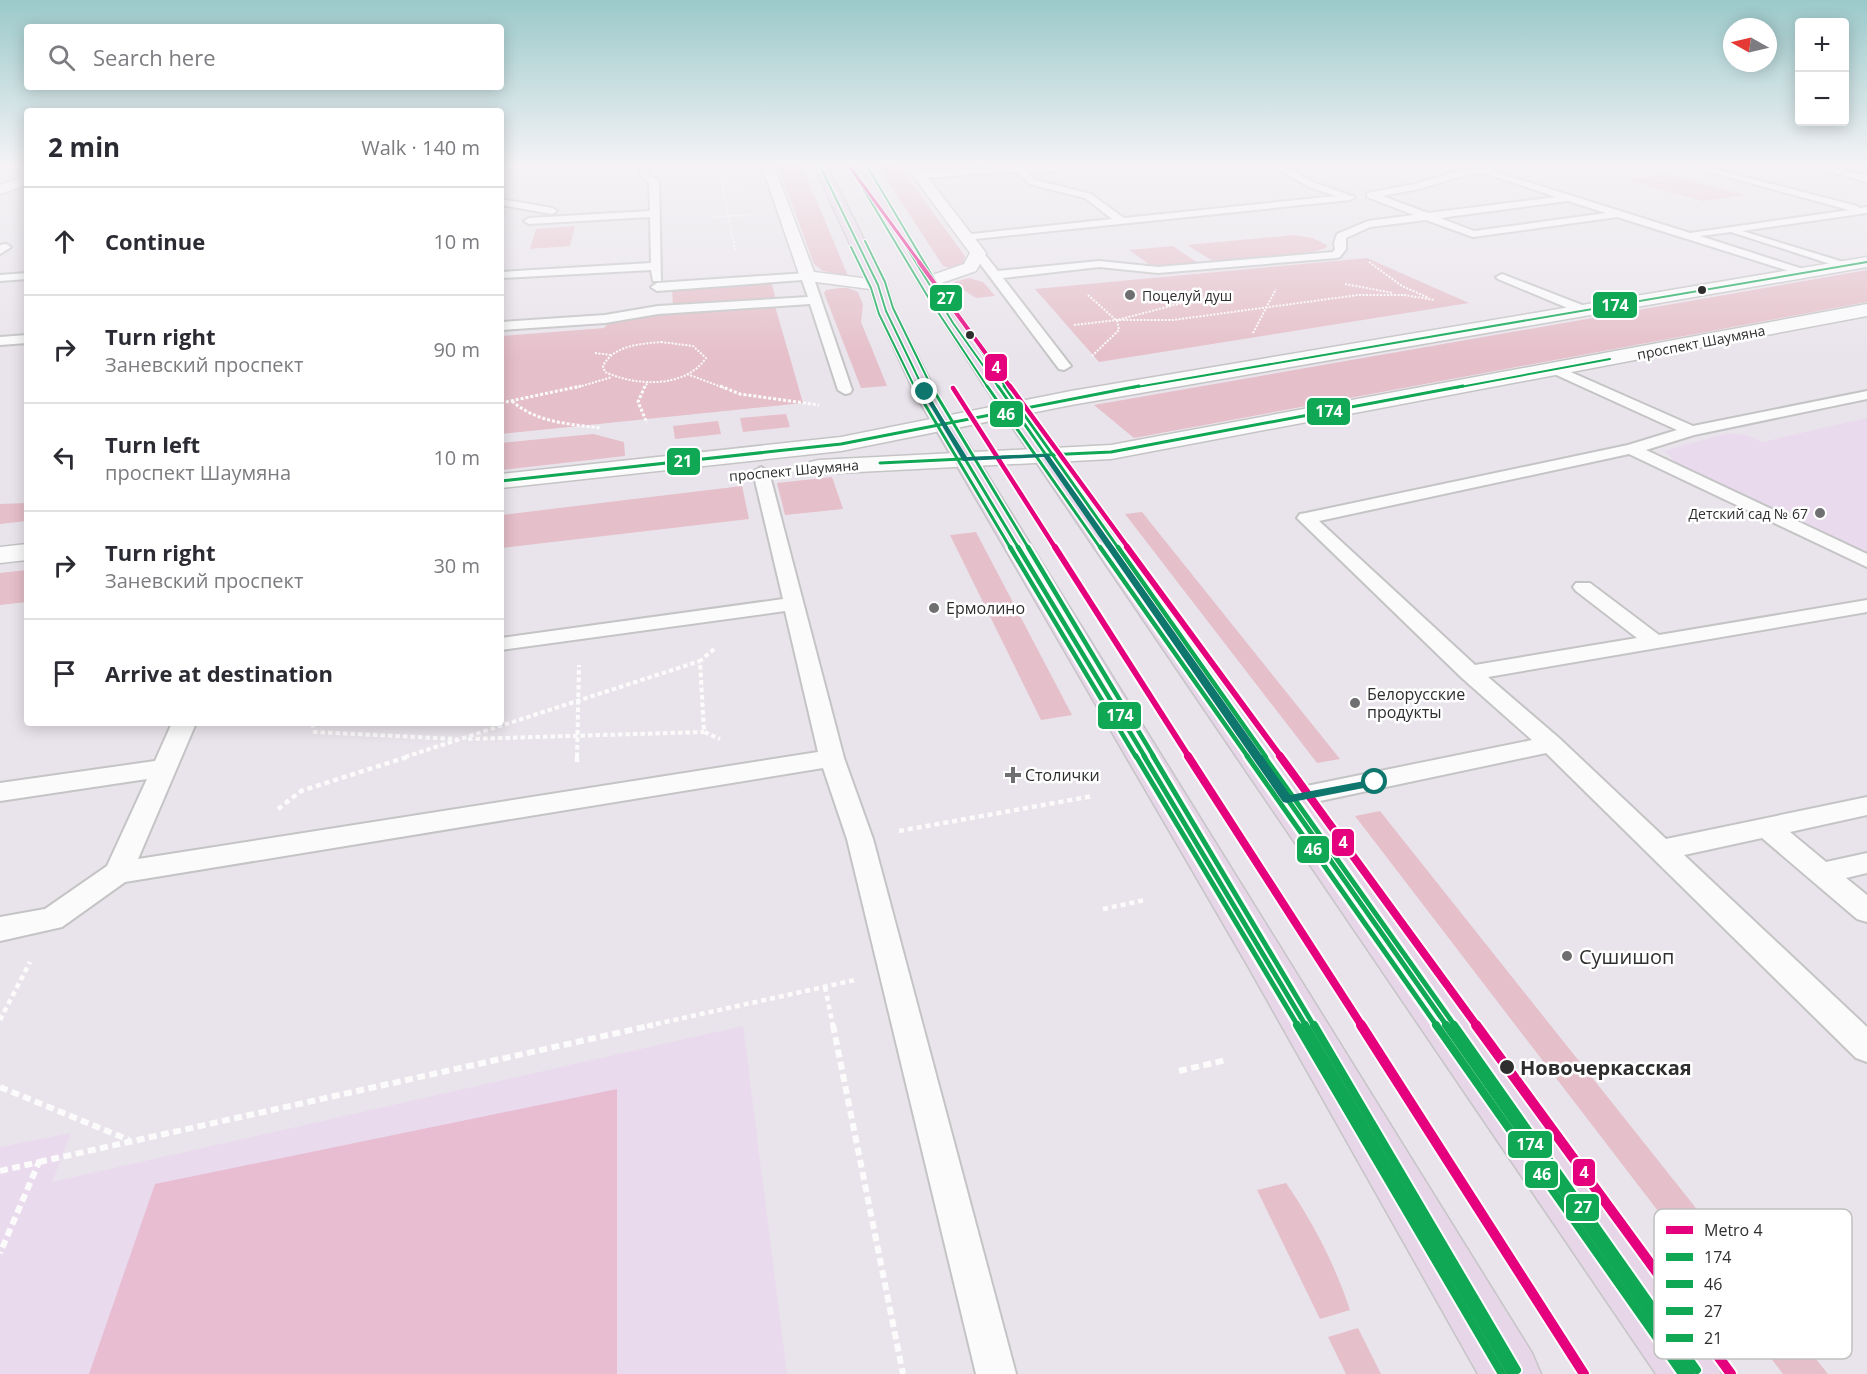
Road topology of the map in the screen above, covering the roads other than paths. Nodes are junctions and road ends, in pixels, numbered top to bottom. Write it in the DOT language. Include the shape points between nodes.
graph roads {
  1 [pos="655,230"];
  2 [pos="791,230"];
  3 [pos="851,230"];
  4 [pos="896,230"];
  5 [pos="961,230"];
  6 [pos="1033,230"];
  7 [pos="1352,230"];
  8 [pos="1463,230"];
  9 [pos="1502,230"];
  10 [pos="1672,230"];
  11 [pos="1729,230"];
  12 [pos="1688,235"];
  13 [pos="966,237"];
  14 [pos="978,253"];
  15 [pos="1867,262"];
  16 [pos="656,266"];
  17 [pos="1846,266"];
  18 [pos="1805,273"];
  19 [pos="504,275"];
  20 [pos="995,275"];
  21 [pos="24,276"];
  22 [pos="807,276"];
  23 [pos="1502,277"];
  24 [pos="0,278"];
  25 [pos="927,283"];
  26 [pos="878,285"];
  27 [pos="657,287"];
  28 [pos="814,300"];
  29 [pos="658,310"];
  30 [pos="1867,310"];
  31 [pos="1586,311"];
  32 [pos="504,326"];
  33 [pos="24,327"];
  34 [pos="24,339"];
  35 [pos="4,341"];
  36 [pos="1064,366"];
  37 [pos="1557,370"];
  38 [pos="845,390"];
  39 [pos="1867,395"];
  40 [pos="1013,410"];
  41 [pos="944,424"];
  42 [pos="1691,431"];
  43 [pos="1631,449"];
  44 [pos="1046,455"];
  45 [pos="965,459"];
  46 [pos="761,472"];
  47 [pos="504,482"];
  48 [pos="504,500"];
  49 [pos="24,532"];
  50 [pos="0,535"];
  51 [pos="24,552"];
  52 [pos="0,555"];
  53 [pos="1867,561"];
  54 [pos="1583,587"];
  55 [pos="793,604"];
  56 [pos="1867,606"];
  57 [pos="1655,642"];
  58 [pos="504,644"];
  59 [pos="1470,673"];
  60 [pos="183,726"];
  61 [pos="1551,744"];
  62 [pos="832,758"];
  63 [pos="164,768"];
  64 [pos="0,792"];
  65 [pos="1287,799"];
  66 [pos="1867,806"];
  67 [pos="1767,828"];
  68 [pos="1661,850"];
  69 [pos="1867,863"];
  70 [pos="118,873"];
  71 [pos="1822,873"];
  72 [pos="1867,911"];
  73 [pos="0,928"];
  74 [pos="1867,1048"];
  75 [pos="1654,1321"];
  76 [pos="1680,1359"];
  77 [pos="996,1374"];
  78 [pos="1511,1374"];
  79 [pos="1691,1374"];
  1 -- 16 [label="lane"];
  2 -- 22 [label="street"];
  3 -- 26 [label="main road"];
  4 -- 25 [label="main road"];
  5 -- 13 [label="street"];
  6 -- 13 [label="lane"];
  7 -- 20 [label="lane" via="1341,236 1341,249 1336,255 1158,270 1099,264"];
  8 -- 9 [label="lane" via="1473,234"];
  10 -- 12 [label="lane"];
  11 -- 12 [label="lane"];
  11 -- 17 [label="lane"];
  12 -- 18 [label="lane"];
  13 -- 14 [label="street"];
  14 -- 20 [label="lane"];
  14 -- 25 [label="street" via="970,267"];
  15 -- 17 [label="street, проспект Шаумяна"];
  16 -- 19 [label="lane"];
  16 -- 27 [label="lane"];
  17 -- 18 [label="street, проспект Шаумяна"];
  18 -- 31 [label="street, проспект Шаумяна"];
  20 -- 36 [label="lane"];
  21 -- 24 [label="lane"];
  22 -- 26 [label="street"];
  22 -- 27 [label="lane"];
  22 -- 28 [label="lane"];
  23 -- 31 [label="lane"];
  25 -- 40 [label="main road"];
  26 -- 41 [label="main road" via="886,311"];
  27 -- 29 [label="lane"];
  28 -- 29 [label="lane"];
  28 -- 38 [label="lane"];
  29 -- 32 [label="lane" via="605,319"];
  30 -- 37 [label="street, проспект Шаумяна"];
  31 -- 40 [label="street, проспект Шаумяна"];
  33 -- 35 [label="lane"];
  34 -- 35 [label="lane"];
  37 -- 42 [label="lane"];
  37 -- 44 [label="street, проспект Шаумяна" via="1112,453"];
  39 -- 42 [label="lane"];
  40 -- 41 [label="street, проспект Шаумяна"];
  40 -- 44 [label="main road"];
  41 -- 45 [label="main road"];
  41 -- 47 [label="street, проспект Шаумяна" via="841,444"];
  42 -- 43 [label="lane"];
  43 -- 53 [label="lane"];
  43 -- 59 [label="lane" via="1306,518"];
  44 -- 45 [label="street, проспект Шаумяна"];
  44 -- 65 [label="main road"];
  45 -- 46 [label="street, проспект Шаумяна"];
  45 -- 78 [label="main road"];
  46 -- 48 [label="street, проспект Шаумяна"];
  46 -- 55 [label="lane"];
  49 -- 50 [label="street"];
  51 -- 52 [label="street"];
  54 -- 57 [label="lane"];
  55 -- 58 [label="lane"];
  55 -- 62 [label="lane"];
  56 -- 57 [label="lane"];
  57 -- 59 [label="lane"];
  59 -- 61 [label="lane"];
  60 -- 63 [label="lane"];
  61 -- 65 [label="lane"];
  61 -- 68 [label="lane"];
  62 -- 70 [label="lane"];
  62 -- 77 [label="lane" via="860,839"];
  63 -- 64 [label="lane"];
  63 -- 70 [label="lane"];
  65 -- 75 [label="main road"];
  66 -- 67 [label="lane"];
  67 -- 68 [label="lane"];
  67 -- 71 [label="lane"];
  68 -- 74 [label="lane"];
  69 -- 71 [label="lane"];
  70 -- 73 [label="lane" via="52,919"];
  71 -- 72 [label="lane"];
  76 -- 79 [label="main road"];
}
